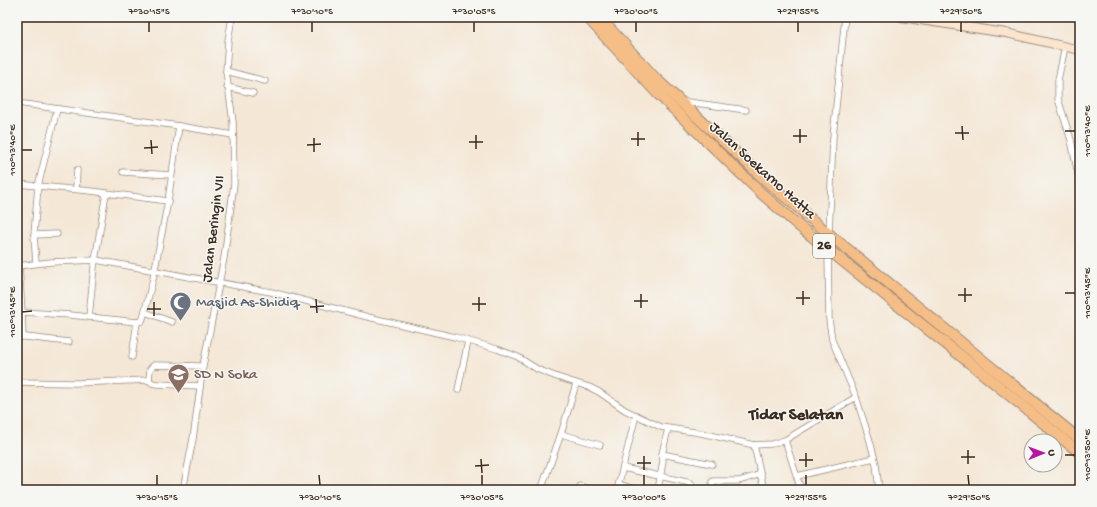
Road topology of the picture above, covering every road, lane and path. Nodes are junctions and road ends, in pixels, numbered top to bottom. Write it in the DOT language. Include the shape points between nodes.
graph roads {
  1 [pos="232,17"];
  2 [pos="587,17"];
  3 [pos="599,17"];
  4 [pos="845,17"];
  5 [pos="901,17"];
  6 [pos="963,17"];
  7 [pos="961,26"];
  8 [pos="1065,47"];
  9 [pos="1080,50"];
  10 [pos="226,71"];
  11 [pos="266,81"];
  12 [pos="227,87"];
  13 [pos="253,93"];
  14 [pos="680,101"];
  15 [pos="24,104"];
  16 [pos="56,109"];
  17 [pos="746,110"];
  18 [pos="180,126"];
  19 [pos="234,135"];
  20 [pos="77,170"];
  21 [pos="123,172"];
  22 [pos="171,175"];
  23 [pos="17,184"];
  24 [pos="1080,184"];
  25 [pos="38,186"];
  26 [pos="76,189"];
  27 [pos="106,194"];
  28 [pos="168,201"];
  29 [pos="57,234"];
  30 [pos="829,234"];
  31 [pos="34,235"];
  32 [pos="828,249"];
  33 [pos="36,263"];
  34 [pos="95,263"];
  35 [pos="19,268"];
  36 [pos="154,274"];
  37 [pos="220,282"];
  38 [pos="22,312"];
  39 [pos="145,312"];
  40 [pos="88,317"];
  41 [pos="137,322"];
  42 [pos="172,322"];
  43 [pos="20,336"];
  44 [pos="468,341"];
  45 [pos="69,342"];
  46 [pos="132,357"];
  47 [pos="203,366"];
  48 [pos="149,380"];
  49 [pos="17,382"];
  50 [pos="576,384"];
  51 [pos="200,386"];
  52 [pos="458,390"];
  53 [pos="856,396"];
  54 [pos="636,415"];
  55 [pos="668,429"];
  56 [pos="561,434"];
  57 [pos="785,440"];
  58 [pos="1080,440"];
  59 [pos="600,445"];
  60 [pos="754,445"];
  61 [pos="1080,453"];
  62 [pos="662,454"];
  63 [pos="874,458"];
  64 [pos="712,464"];
  65 [pos="623,468"];
  66 [pos="760,474"];
  67 [pos="797,476"];
  68 [pos="661,477"];
  69 [pos="580,486"];
  70 [pos="618,487"];
  71 [pos="183,490"];
  72 [pos="540,490"];
  73 [pos="592,490"];
  74 [pos="638,490"];
  75 [pos="658,490"];
  76 [pos="691,490"];
  77 [pos="713,490"];
  78 [pos="764,490"];
  79 [pos="801,490"];
  80 [pos="879,490"];
  1 -- 10 [label="street, Jalan Beringin VII"];
  2 -- 32 [label="highway, Jalan Soekarno Hatta / 26" via="694,129 761,193"];
  3 -- 14 [label="highway, Jalan Soekarno Hatta / 26"];
  4 -- 30 [label="street" via="833,137"];
  5 -- 7 [label="street"];
  6 -- 7 [label="street"];
  7 -- 8 [label="street" via="1006,33"];
  8 -- 9 [label="street"];
  8 -- 24 [label="street" via="1058,80 1058,99 1071,140"];
  10 -- 11 [label="street"];
  10 -- 12 [label="street, Jalan Beringin VII"];
  12 -- 13 [label="street"];
  12 -- 19 [label="street, Jalan Beringin VII"];
  14 -- 17 [label="street"];
  14 -- 30 [label="highway, Jalan Soekarno Hatta / 26" via="772,186"];
  15 -- 16 [label="street"];
  16 -- 18 [label="street"];
  16 -- 25 [label="street"];
  18 -- 19 [label="street"];
  18 -- 22 [label="street"];
  19 -- 37 [label="street, Jalan Beringin VII" via="234,184"];
  20 -- 26 [label="street"];
  21 -- 22 [label="street"];
  22 -- 28 [label="street"];
  23 -- 25 [label="street"];
  25 -- 26 [label="street"];
  25 -- 31 [label="street"];
  26 -- 27 [label="street"];
  27 -- 28 [label="street"];
  27 -- 34 [label="street"];
  28 -- 36 [label="street"];
  29 -- 31 [label="street"];
  30 -- 58 [label="highway, Jalan Soekarno Hatta / 26"];
  31 -- 33 [label="street"];
  32 -- 53 [label="street" via="831,335"];
  32 -- 61 [label="highway, Jalan Soekarno Hatta / 26"];
  33 -- 34 [label="street"];
  33 -- 35 [label="street"];
  34 -- 36 [label="street"];
  34 -- 40 [label="street"];
  35 -- 38 [label="street"];
  36 -- 37 [label="street"];
  36 -- 39 [label="street"];
  37 -- 44 [label="street" via="272,292"];
  37 -- 47 [label="street, Jalan Beringin VII"];
  38 -- 40 [label="street"];
  38 -- 43 [label="street"];
  39 -- 41 [label="street" via="142,321"];
  39 -- 42 [label="street"];
  40 -- 41 [label="street"];
  41 -- 46 [label="street"];
  43 -- 45 [label="street"];
  44 -- 50 [label="street" via="518,357"];
  44 -- 52 [label="street"];
  47 -- 48 [label="street" via="154,365 150,368"];
  47 -- 51 [label="street, Jalan Beringin VII"];
  48 -- 49 [label="street"];
  48 -- 51 [label="street" via="158,384"];
  50 -- 54 [label="street" via="599,392"];
  50 -- 56 [label="street"];
  51 -- 71 [label="street, Jalan Beringin VII"];
  53 -- 57 [label="street"];
  53 -- 63 [label="street"];
  54 -- 55 [label="street"];
  54 -- 65 [label="street"];
  55 -- 60 [label="street" via="701,433"];
  55 -- 62 [label="street"];
  56 -- 59 [label="street"];
  56 -- 72 [label="street"];
  57 -- 60 [label="street"];
  57 -- 67 [label="street"];
  60 -- 66 [label="street"];
  62 -- 64 [label="street"];
  62 -- 68 [label="street"];
  63 -- 67 [label="street"];
  63 -- 80 [label="street"];
  65 -- 68 [label="street"];
  65 -- 70 [label="street"];
  66 -- 77 [label="street" via="739,480 713,481"];
  66 -- 78 [label="street"];
  67 -- 79 [label="street"];
  68 -- 75 [label="street"];
  68 -- 76 [label="street" via="691,483"];
  69 -- 73 [label="street"];
  70 -- 74 [label="street"];
}
